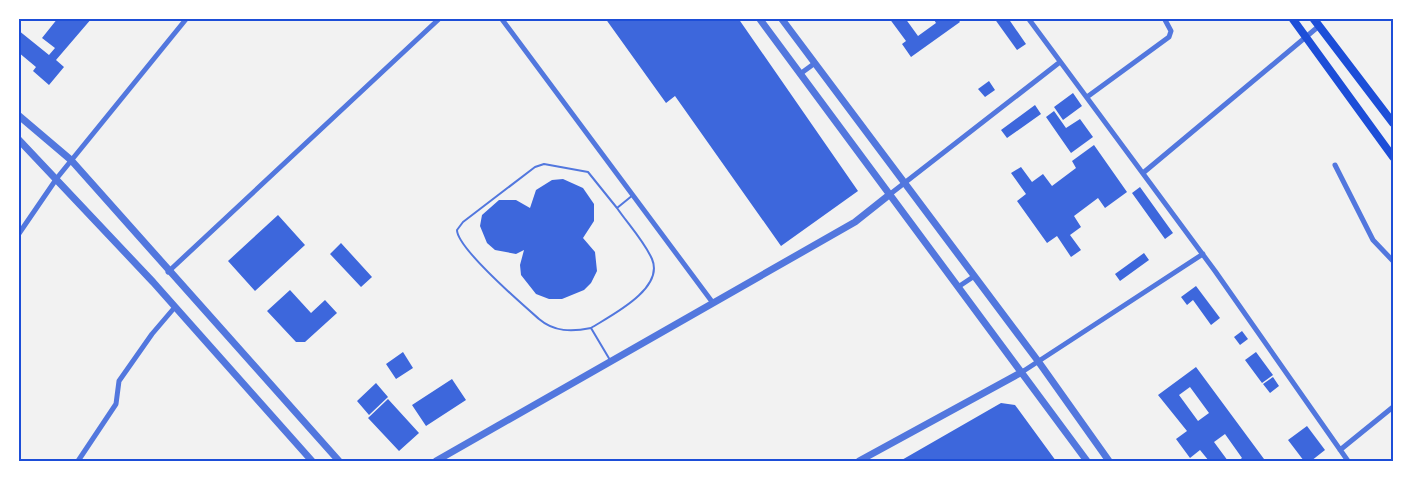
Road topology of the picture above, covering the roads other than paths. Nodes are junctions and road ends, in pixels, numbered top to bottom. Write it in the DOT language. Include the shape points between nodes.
graph roads {
  1 [pos="188,18"];
  2 [pos="440,18"];
  3 [pos="501,18"];
  4 [pos="759,18"];
  5 [pos="781,18"];
  6 [pos="1028,18"];
  7 [pos="1164,18"];
  8 [pos="1292,18"];
  9 [pos="1313,18"];
  10 [pos="1319,26"];
  11 [pos="1306,36"];
  12 [pos="1060,62"];
  13 [pos="815,63"];
  14 [pos="800,74"];
  15 [pos="1087,97"];
  16 [pos="18,115"];
  17 [pos="1393,123"];
  18 [pos="18,139"];
  19 [pos="1393,157"];
  20 [pos="71,160"];
  21 [pos="1335,165"];
  22 [pos="1143,173"];
  23 [pos="57,178"];
  24 [pos="905,183"];
  25 [pos="633,195"];
  26 [pos="890,195"];
  27 [pos="617,208"];
  28 [pos="18,235"];
  29 [pos="1203,254"];
  30 [pos="1393,261"];
  31 [pos="168,272"];
  32 [pos="973,276"];
  33 [pos="958,287"];
  34 [pos="713,303"];
  35 [pos="175,307"];
  36 [pos="591,328"];
  37 [pos="610,360"];
  38 [pos="1038,361"];
  39 [pos="1022,372"];
  40 [pos="1393,407"];
  41 [pos="1340,450"];
  42 [pos="78,461"];
  43 [pos="312,461"];
  44 [pos="339,461"];
  45 [pos="436,461"];
  46 [pos="859,461"];
  47 [pos="1086,461"];
  48 [pos="1109,461"];
  49 [pos="1348,461"];
  1 -- 20 [label="street"];
  2 -- 31 [label="street"];
  3 -- 25 [label="street"];
  4 -- 14 [label="street"];
  5 -- 13 [label="street"];
  6 -- 12 [label="street"];
  7 -- 15 [label="street" via="1172,31 1163,42"];
  8 -- 11 [label="main road"];
  9 -- 10 [label="main road"];
  10 -- 11 [label="street"];
  10 -- 17 [label="main road"];
  11 -- 19 [label="main road"];
  11 -- 22 [label="street"];
  12 -- 15 [label="street"];
  12 -- 24 [label="street"];
  13 -- 14 [label="street"];
  13 -- 24 [label="street"];
  14 -- 26 [label="street"];
  15 -- 22 [label="street"];
  16 -- 20 [label="street"];
  18 -- 23 [label="street"];
  20 -- 23 [label="street"];
  20 -- 31 [label="street"];
  21 -- 30 [label="street" via="1373,240"];
  22 -- 29 [label="street"];
  23 -- 28 [label="street"];
  23 -- 35 [label="street"];
  24 -- 26 [label="street"];
  24 -- 32 [label="street"];
  25 -- 27 [label="lane"];
  25 -- 34 [label="street"];
  26 -- 33 [label="street"];
  26 -- 34 [label="street" via="855,222"];
  27 -- 36 [label="lane" via="652,259 653,274 642,293"];
  27 -- 36 [label="lane" via="588,172 544,164 527,172 457,230 471,254 548,327 569,331"];
  29 -- 38 [label="street"];
  29 -- 41 [label="street"];
  31 -- 44 [label="street"];
  32 -- 33 [label="street"];
  32 -- 38 [label="street"];
  33 -- 39 [label="street"];
  34 -- 37 [label="street"];
  35 -- 42 [label="street" via="119,381 116,404"];
  35 -- 43 [label="street"];
  36 -- 37 [label="lane"];
  37 -- 45 [label="street"];
  38 -- 39 [label="street"];
  38 -- 48 [label="street"];
  39 -- 46 [label="street"];
  39 -- 47 [label="street"];
  40 -- 41 [label="street"];
  41 -- 49 [label="street"];
}
